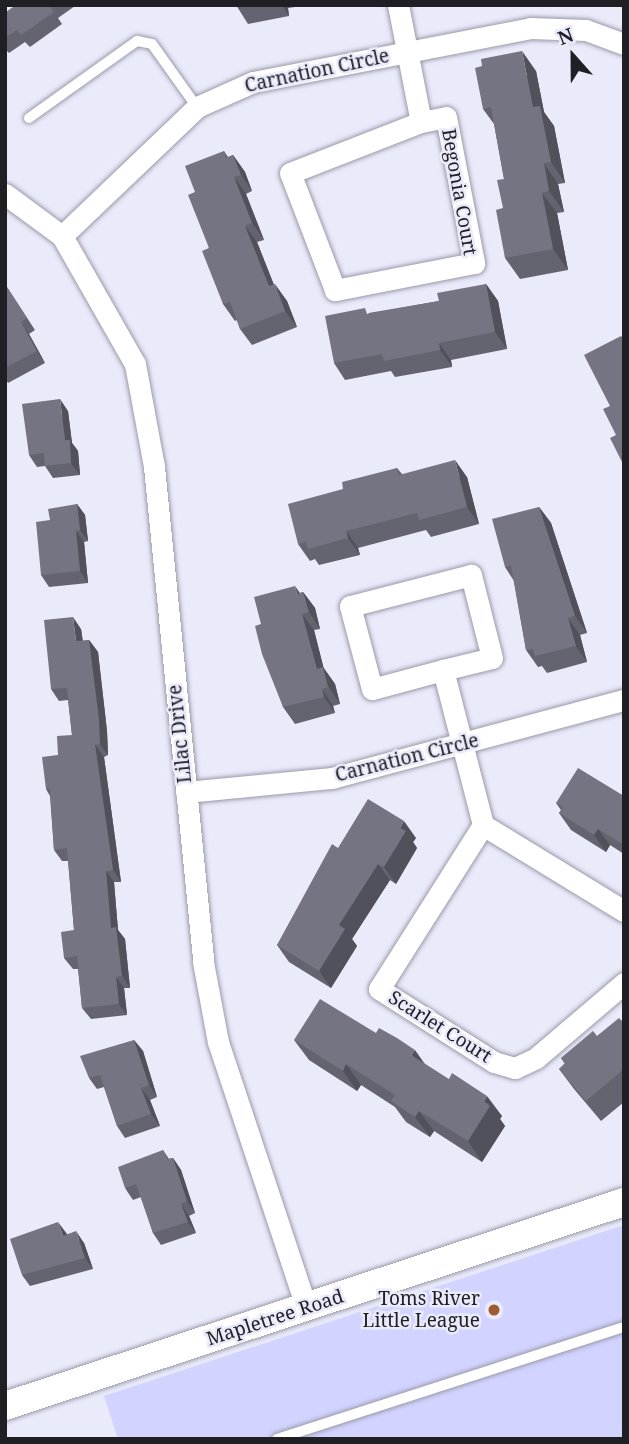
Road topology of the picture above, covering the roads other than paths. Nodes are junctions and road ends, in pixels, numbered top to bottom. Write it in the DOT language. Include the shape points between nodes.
graph roads {
  1 [pos="398,5"];
  2 [pos="624,44"];
  3 [pos="407,52"];
  4 [pos="197,107"];
  5 [pos="29,118"];
  6 [pos="421,122"];
  7 [pos="5,194"];
  8 [pos="62,236"];
  9 [pos="443,670"];
  10 [pos="624,700"];
  11 [pos="462,745"];
  12 [pos="186,792"];
  13 [pos="483,825"];
  14 [pos="624,912"];
  15 [pos="624,984"];
  16 [pos="624,1202"];
  17 [pos="306,1307"];
  18 [pos="624,1327"];
  19 [pos="5,1406"];
  20 [pos="276,1439"];
  1 -- 3 [label="street, Begonia Court"];
  2 -- 3 [label="street, Carnation Circle" via="586,30 530,28"];
  3 -- 4 [label="street, Carnation Circle" via="253,82"];
  3 -- 6 [label="street, Begonia Court"];
  4 -- 5 [label="lane" via="152,44 136,41"];
  4 -- 8 [label="street, Carnation Circle"];
  6 -- 6 [label="street, Begonia Court" via="446,117 474,263 335,290 290,173"];
  7 -- 8 [label="street, Lilac Drive"];
  8 -- 12 [label="street, Lilac Drive" via="135,365 154,467"];
  9 -- 9 [label="street" via="492,658 471,575 350,606 372,689"];
  9 -- 11 [label="street"];
  10 -- 11 [label="street, Carnation Circle"];
  11 -- 12 [label="street, Carnation Circle" via="332,778"];
  11 -- 13 [label="street"];
  12 -- 17 [label="street, Lilac Drive" via="202,962 218,1042"];
  13 -- 14 [label="street"];
  13 -- 15 [label="street, Scarlet Court" via="379,989 494,1062 514,1068 536,1058"];
  16 -- 17 [label="street, Mapletree Road"];
  17 -- 19 [label="street, Mapletree Road"];
  18 -- 20 [label="lane"];
}
